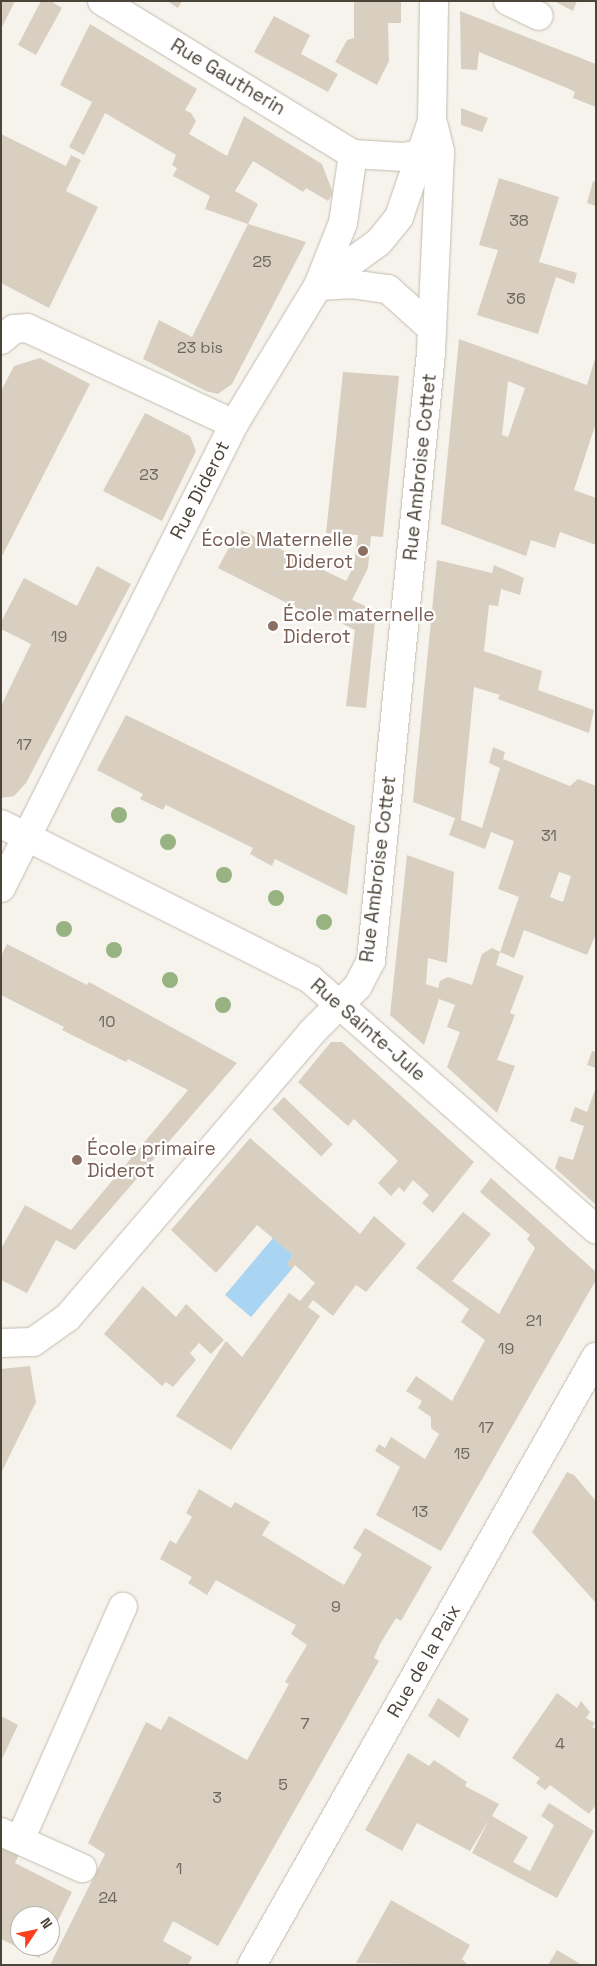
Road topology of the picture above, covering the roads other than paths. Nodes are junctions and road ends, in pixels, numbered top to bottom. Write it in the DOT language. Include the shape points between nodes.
graph roads {
  1 [pos="102,1"];
  2 [pos="434,1"];
  3 [pos="508,1"];
  4 [pos="540,16"];
  5 [pos="431,153"];
  6 [pos="353,154"];
  7 [pos="318,286"];
  8 [pos="430,327"];
  9 [pos="1,340"];
  10 [pos="234,424"];
  11 [pos="1,824"];
  12 [pos="28,838"];
  13 [pos="1,888"];
  14 [pos="342,1004"];
  15 [pos="596,1229"];
  16 [pos="1,1342"];
  17 [pos="596,1358"];
  18 [pos="123,1607"];
  19 [pos="10,1836"];
  20 [pos="82,1868"];
  21 [pos="252,1965"];
  1 -- 6 [label="street, Rue Gautherin"];
  2 -- 5 [label="street, Rue Diderot"];
  3 -- 4 [label="street"];
  5 -- 6 [label="street, Rue Gautherin"];
  5 -- 7 [label="street, Rue Diderot" via="400,217 379,242"];
  5 -- 8 [label="street, Rue Ambroise Cottet"];
  6 -- 7 [label="street" via="344,223"];
  7 -- 8 [label="street" via="351,284 388,289"];
  7 -- 10 [label="street, Rue Diderot"];
  8 -- 14 [label="street, Rue Ambroise Cottet" via="431,352 371,961 358,986"];
  9 -- 10 [label="street" via="14,330 27,328"];
  10 -- 12 [label="street, Rue Diderot" via="121,645"];
  11 -- 12 [label="street, Rue Sainte-Jule"];
  12 -- 13 [label="street, Rue Diderot"];
  12 -- 14 [label="street, Rue Sainte-Jule" via="302,974"];
  14 -- 15 [label="street, Rue Sainte-Jule"];
  14 -- 16 [label="street, Rue Ambroise Cottet" via="311,1033 68,1317 34,1342"];
  17 -- 21 [label="street, Rue de la Paix"];
  18 -- 19 [label="street"];
  19 -- 20 [label="street"];
}
